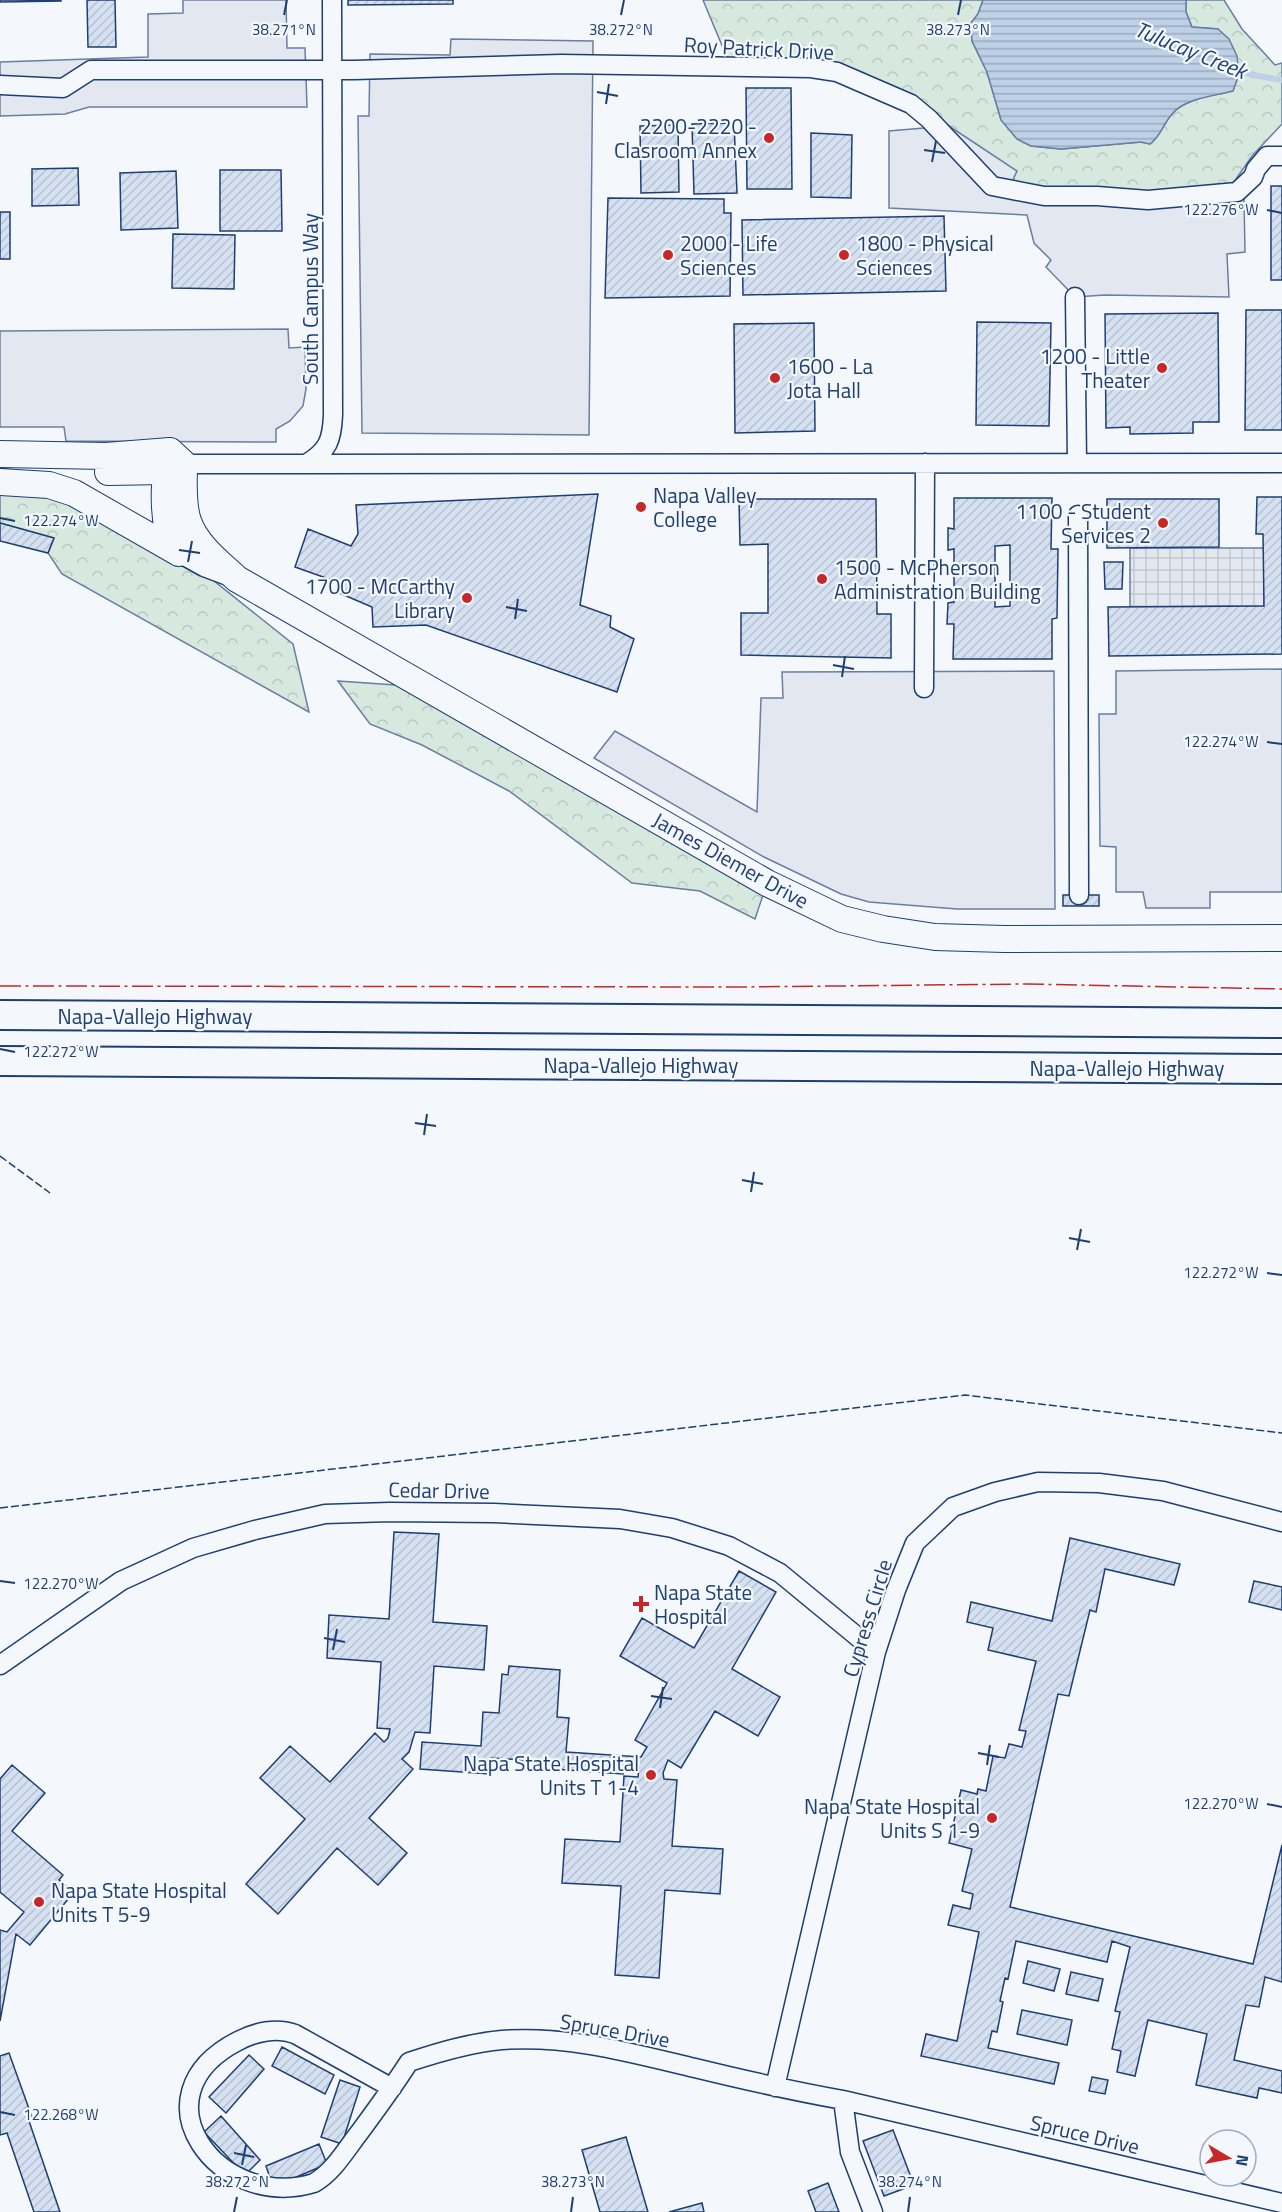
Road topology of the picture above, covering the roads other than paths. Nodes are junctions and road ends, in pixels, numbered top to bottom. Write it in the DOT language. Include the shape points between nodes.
graph roads {
  1 [pos="332,0"];
  2 [pos="332,69"];
  3 [pos="0,85"];
  4 [pos="1282,156"];
  5 [pos="1075,297"];
  6 [pos="0,454"];
  7 [pos="173,462"];
  8 [pos="1077,462"];
  9 [pos="925,463"];
  10 [pos="1282,463"];
  11 [pos="306,464"];
  12 [pos="0,476"];
  13 [pos="0,482"];
  14 [pos="1078,516"];
  15 [pos="179,553"];
  16 [pos="237,579"];
  17 [pos="924,688"];
  18 [pos="1079,895"];
  19 [pos="1282,938"];
  20 [pos="0,1015"];
  21 [pos="1282,1023"];
  22 [pos="0,1060"];
  23 [pos="1282,1069"];
  24 [pos="1282,1522"];
  25 [pos="876,1652"];
  26 [pos="0,1665"];
  27 [pos="775,2087"];
  28 [pos="393,2088"];
  29 [pos="843,2100"];
  30 [pos="1282,2204"];
  31 [pos="873,2212"];
  1 -- 2 [label="street, South Campus Way"];
  2 -- 3 [label="street, Roy Patrick Drive" via="91,70 63,88"];
  2 -- 4 [label="street, Roy Patrick Drive" via="561,64 811,68 837,72 911,104 992,186 1044,195 1148,200 1237,192 1267,156"];
  2 -- 11 [label="street, South Campus Way" via="332,430 321,455"];
  5 -- 8 [label="street"];
  6 -- 7 [label="street"];
  7 -- 11 [label="street"];
  7 -- 12 [label="street"];
  7 -- 15 [label="street" via="168,534"];
  7 -- 16 [label="street, James Diemer Drive" via="188,523 204,547"];
  8 -- 9 [label="street"];
  8 -- 10 [label="street"];
  9 -- 11 [label="street"];
  9 -- 17 [label="street"];
  13 -- 15 [label="street" via="50,485 74,493"];
  14 -- 18 [label="street"];
  15 -- 16 [label="street, James Diemer Drive"];
  16 -- 19 [label="street, James Diemer Drive" via="767,883 842,919 910,934 965,939"];
  20 -- 21 [label="main road, Napa-Vallejo Highway"];
  22 -- 23 [label="main road, Napa-Vallejo Highway"];
  24 -- 25 [label="street, Cypress Circle" via="1163,1491 1099,1483 1038,1482 995,1492 953,1507 915,1543"];
  25 -- 26 [label="street, Cedar Drive" via="780,1573 729,1546 672,1528 620,1519 390,1512 325,1514 193,1548 121,1581"];
  25 -- 27 [label="street, Cypress Circle"];
  27 -- 28 [label="street, Spruce Drive" via="573,2041 502,2040 454,2048 409,2062"];
  27 -- 29 [label="street, Spruce Drive"];
  28 -- 28 [label="street, Spruce Drive" via="295,2034 270,2031 234,2043 205,2069 191,2096 190,2132 201,2158 226,2184 247,2194 284,2195 306,2187 332,2170"];
  29 -- 30 [label="street, Spruce Drive"];
  29 -- 31 [label="street" via="850,2152"];
}
